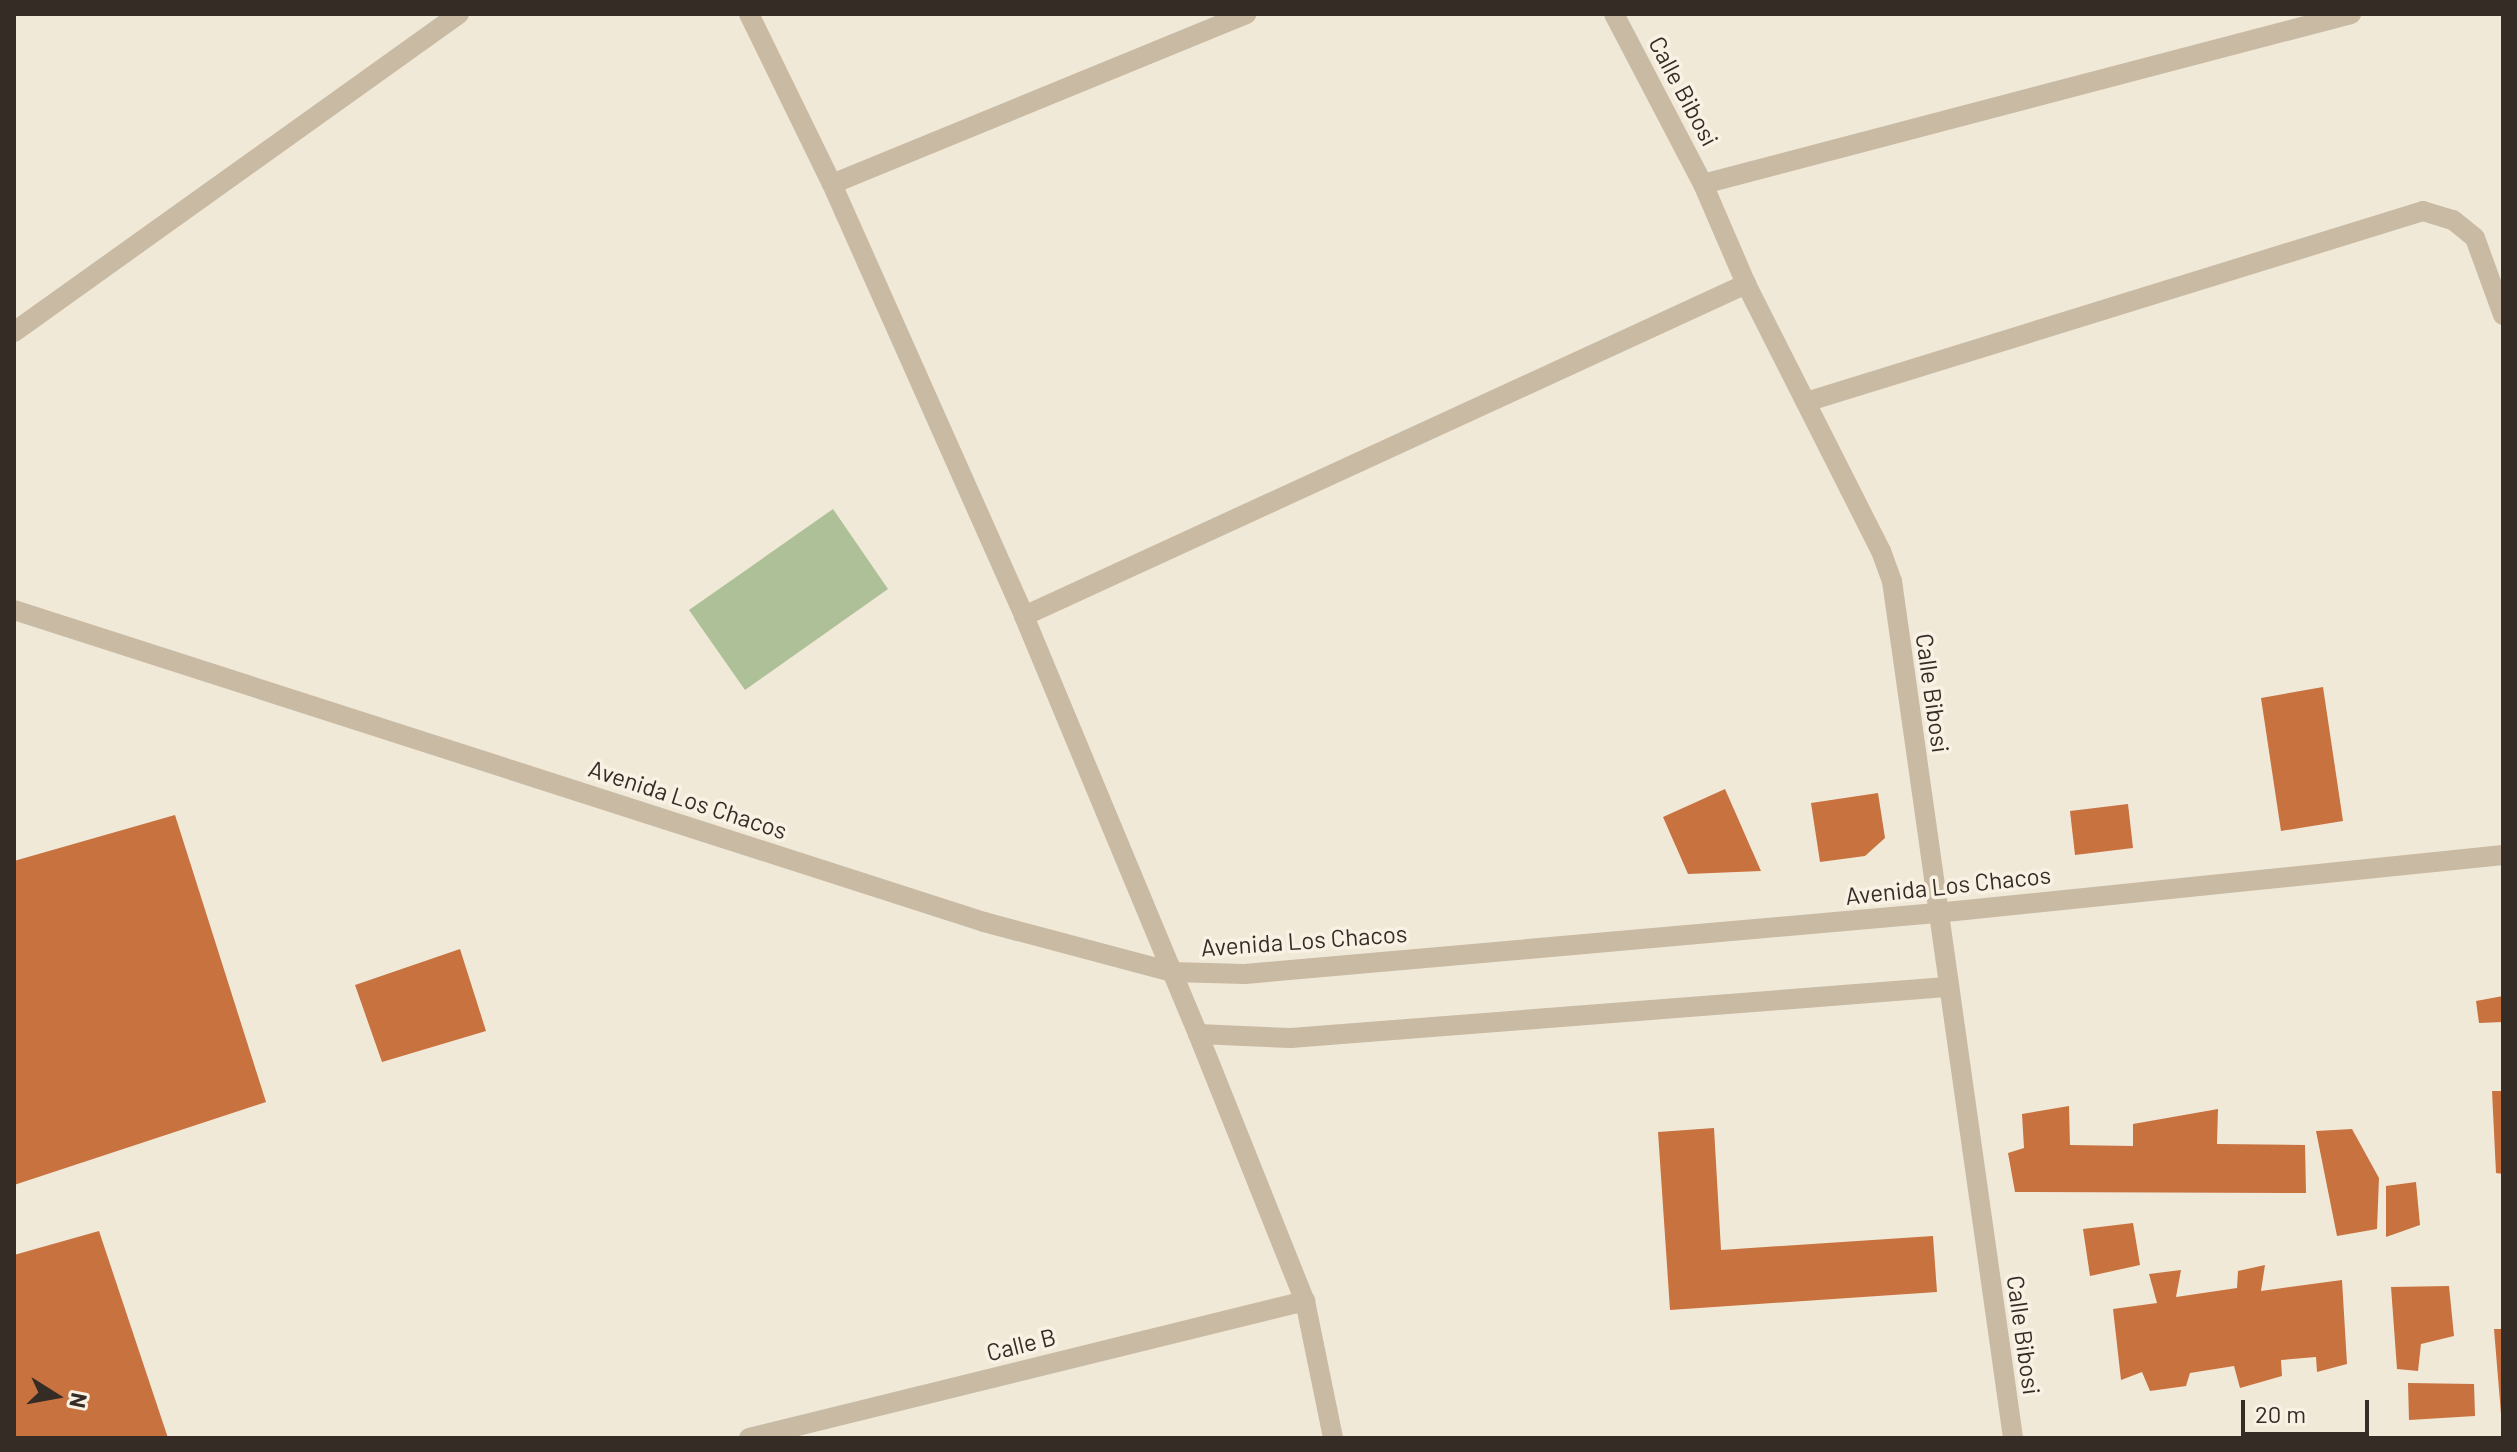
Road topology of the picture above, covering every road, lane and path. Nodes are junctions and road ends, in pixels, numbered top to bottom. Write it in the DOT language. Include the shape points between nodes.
graph roads {
  1 [pos="459,14"];
  2 [pos="749,14"];
  3 [pos="1246,14"];
  4 [pos="1614,14"];
  5 [pos="2351,14"];
  6 [pos="832,184"];
  7 [pos="1703,184"];
  8 [pos="1746,284"];
  9 [pos="2503,315"];
  10 [pos="14,332"];
  11 [pos="1806,402"];
  12 [pos="14,610"];
  13 [pos="1024,616"];
  14 [pos="2503,855"];
  15 [pos="1936,913"];
  16 [pos="1172,972"];
  17 [pos="1946,987"];
  18 [pos="1198,1034"];
  19 [pos="1305,1301"];
  20 [pos="757,1437"];
  21 [pos="1333,1438"];
  22 [pos="2013,1438"];
  1 -- 10 [label="street"];
  2 -- 6 [label="street"];
  3 -- 6 [label="street"];
  4 -- 7 [label="street, Calle Bibosi"];
  5 -- 7 [label="street"];
  6 -- 13 [label="street"];
  7 -- 8 [label="street, Calle Bibosi"];
  8 -- 11 [label="street, Calle Bibosi"];
  8 -- 13 [label="street"];
  9 -- 11 [label="street" via="2475,238 2453,220 2423,211"];
  11 -- 15 [label="street, Calle Bibosi" via="1892,581"];
  12 -- 16 [label="street, Avenida Los Chacos" via="984,922"];
  13 -- 16 [label="street"];
  14 -- 15 [label="street, Avenida Los Chacos"];
  15 -- 16 [label="street, Avenida Los Chacos" via="1245,974"];
  15 -- 17 [label="street, Calle Bibosi"];
  16 -- 18 [label="street"];
  17 -- 18 [label="street" via="1291,1038"];
  17 -- 22 [label="street, Calle Bibosi"];
  18 -- 19 [label="street"];
  19 -- 20 [label="street, Calle B"];
  19 -- 21 [label="street"];
}
